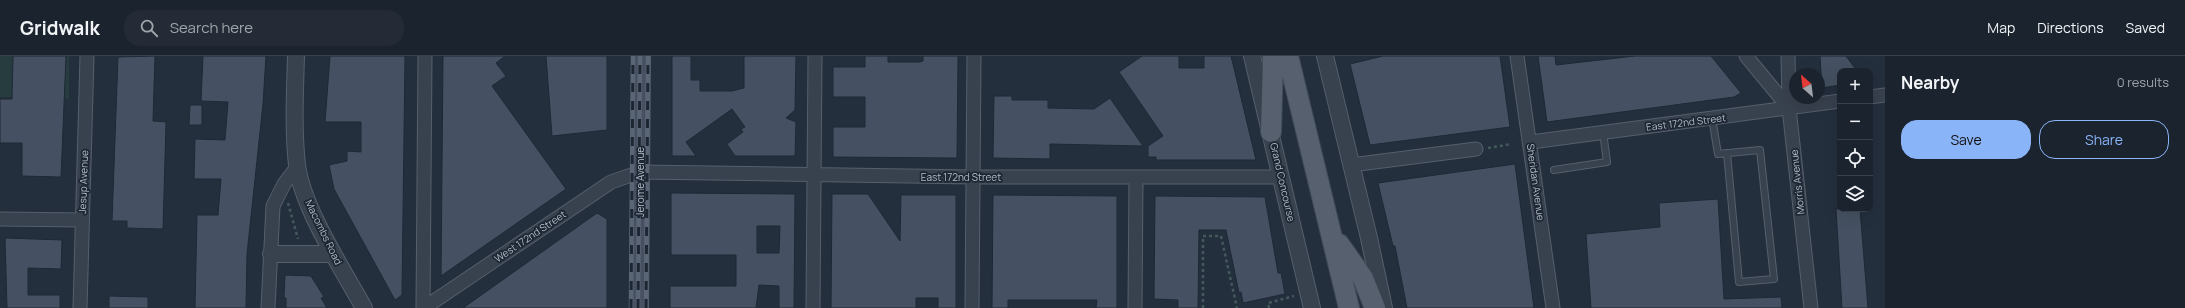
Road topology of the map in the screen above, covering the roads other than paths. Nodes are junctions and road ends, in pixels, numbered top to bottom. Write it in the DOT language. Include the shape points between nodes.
graph roads {
  1 [pos="87,56"];
  2 [pos="296,56"];
  3 [pos="425,56"];
  4 [pos="641,56"];
  5 [pos="815,56"];
  6 [pos="974,56"];
  7 [pos="1252,56"];
  8 [pos="1273,56"];
  9 [pos="1288,56"];
  10 [pos="1325,56"];
  11 [pos="1517,56"];
  12 [pos="1746,56"];
  13 [pos="1788,56"];
  14 [pos="1885,95"];
  15 [pos="1873,97"];
  16 [pos="1837,101"];
  17 [pos="1789,108"];
  18 [pos="1712,118"];
  19 [pos="1271,132"];
  20 [pos="1603,132"];
  21 [pos="1531,142"];
  22 [pos="1476,149"];
  23 [pos="1726,153"];
  24 [pos="1351,166"];
  25 [pos="297,167"];
  26 [pos="1554,170"];
  27 [pos="640,172"];
  28 [pos="814,175"];
  29 [pos="973,177"];
  30 [pos="1282,177"];
  31 [pos="1136,178"];
  32 [pos="0,219"];
  33 [pos="82,220"];
  34 [pos="1332,235"];
  35 [pos="270,254"];
  36 [pos="333,254"];
  37 [pos="80,308"];
  38 [pos="268,308"];
  39 [pos="364,308"];
  40 [pos="424,308"];
  41 [pos="639,308"];
  42 [pos="813,308"];
  43 [pos="972,308"];
  44 [pos="1135,308"];
  45 [pos="1312,308"];
  46 [pos="1349,308"];
  47 [pos="1376,308"];
  48 [pos="1384,308"];
  49 [pos="1553,308"];
  50 [pos="1811,308"];
  1 -- 33 [label="street, Jesup Avenue"];
  2 -- 25 [label="street, Macombs Road" via="294,105"];
  3 -- 40 [label="street"];
  4 -- 27 [label="main road, Jerome Avenue"];
  5 -- 28 [label="street"];
  6 -- 29 [label="street"];
  7 -- 19 [label="street, Grand Concourse"];
  8 -- 19 [label="main road"];
  9 -- 34 [label="main road"];
  10 -- 24 [label="street"];
  11 -- 21 [label="street, Sheridan Avenue"];
  12 -- 17 [label="street"];
  13 -- 17 [label="street, Morris Avenue"];
  14 -- 15 [label="street"];
  16 -- 17 [label="street, East 172nd Street"];
  17 -- 18 [label="street, East 172nd Street"];
  17 -- 50 [label="street, Morris Avenue"];
  18 -- 20 [label="street, East 172nd Street"];
  18 -- 23 [label="lane" via="1718,154"];
  19 -- 30 [label="street, Grand Concourse"];
  20 -- 21 [label="street, East 172nd Street"];
  20 -- 26 [label="lane" via="1607,162"];
  21 -- 49 [label="street, Sheridan Avenue"];
  22 -- 24 [label="street"];
  23 -- 23 [label="lane" via="1760,150 1774,279 1739,282"];
  24 -- 48 [label="street"];
  25 -- 35 [label="street" via="284,184 273,206"];
  25 -- 36 [label="street, Macombs Road" via="308,203"];
  27 -- 28 [label="street, East 172nd Street"];
  27 -- 40 [label="street, West 172nd Street" via="611,182"];
  27 -- 41 [label="main road, Jerome Avenue"];
  28 -- 29 [label="street, East 172nd Street"];
  28 -- 42 [label="street"];
  29 -- 31 [label="street, East 172nd Street"];
  29 -- 43 [label="street"];
  30 -- 31 [label="street, East 172nd Street"];
  30 -- 45 [label="street, Grand Concourse"];
  31 -- 44 [label="street"];
  32 -- 33 [label="street"];
  33 -- 37 [label="street, Jesup Avenue"];
  34 -- 46 [label="main road"];
  34 -- 47 [label="main road" via="1363,278"];
  35 -- 36 [label="street"];
  35 -- 38 [label="street"];
  36 -- 39 [label="street, Macombs Road"];
}
